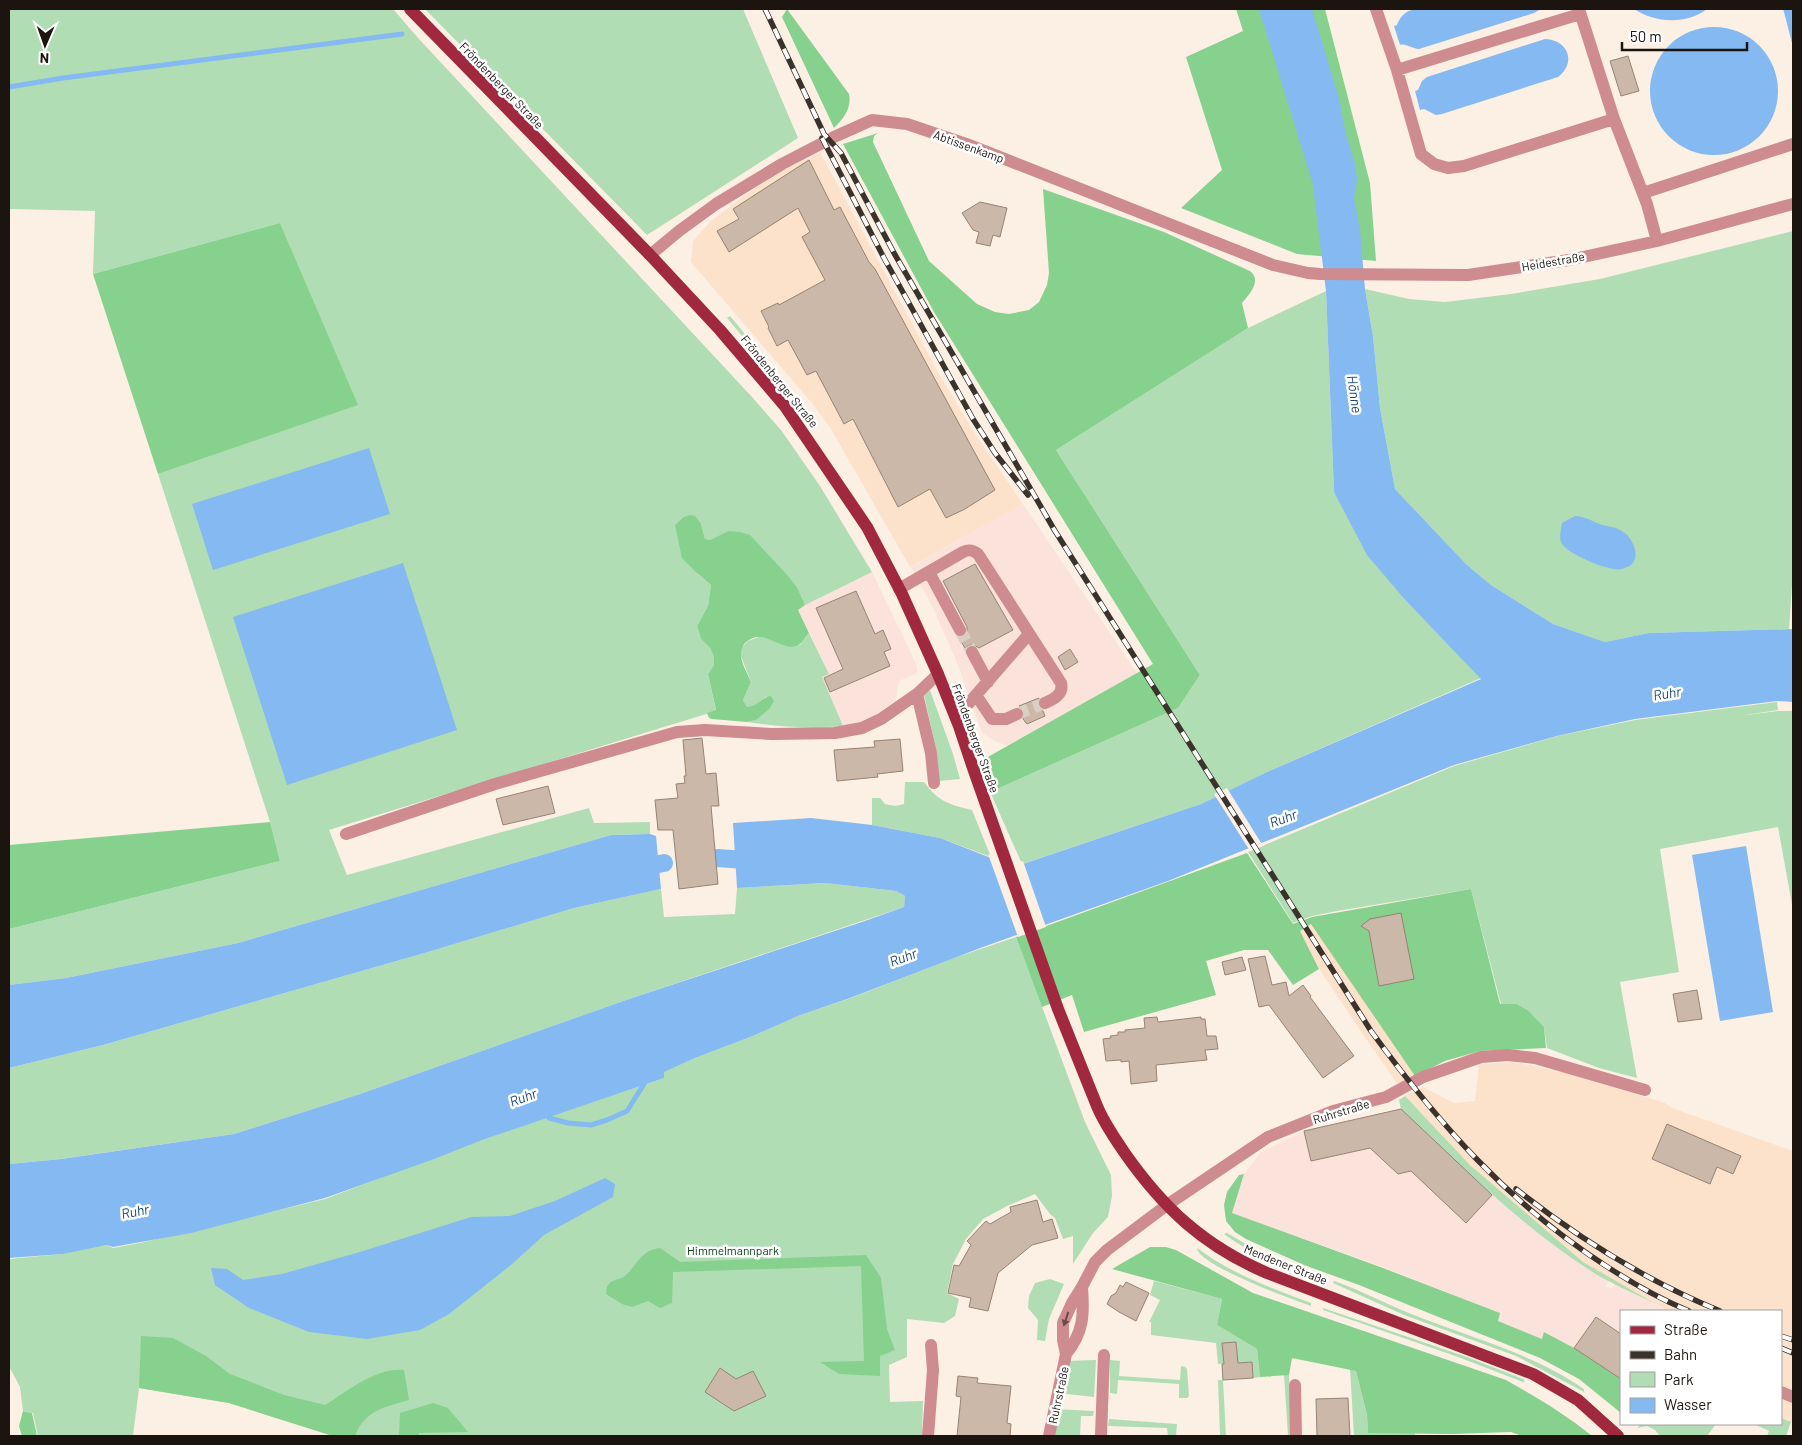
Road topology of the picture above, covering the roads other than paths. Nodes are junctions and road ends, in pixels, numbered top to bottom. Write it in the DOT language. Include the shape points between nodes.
graph roads {
  1 [pos="410,9"];
  2 [pos="1376,9"];
  3 [pos="1580,12"];
  4 [pos="1397,70"];
  5 [pos="1614,119"];
  6 [pos="1793,144"];
  7 [pos="1643,193"];
  8 [pos="1793,204"];
  9 [pos="1657,241"];
  10 [pos="650,255"];
  11 [pos="1314,273"];
  12 [pos="929,572"];
  13 [pos="899,589"];
  14 [pos="960,630"];
  15 [pos="1029,634"];
  16 [pos="972,652"];
  17 [pos="938,674"];
  18 [pos="988,682"];
  19 [pos="917,694"];
  20 [pos="976,695"];
  21 [pos="1045,703"];
  22 [pos="1017,714"];
  23 [pos="956,718"];
  24 [pos="934,783"];
  25 [pos="346,834"];
  26 [pos="1024,911"];
  27 [pos="1645,1090"];
  28 [pos="1167,1205"];
  29 [pos="1082,1287"];
  30 [pos="931,1345"];
  31 [pos="1066,1354"];
  32 [pos="1104,1356"];
  33 [pos="1295,1385"];
  34 [pos="1615,1433"];
  35 [pos="1101,1435"];
  36 [pos="928,1436"];
  37 [pos="1049,1436"];
  38 [pos="1296,1436"];
  1 -- 10 [label="main road, Fröndenberger Straße"];
  2 -- 4 [label="street"];
  3 -- 4 [label="street"];
  3 -- 5 [label="street"];
  4 -- 5 [label="street" via="1421,154 1434,164 1448,168 1464,166"];
  5 -- 7 [label="street"];
  6 -- 7 [label="street"];
  7 -- 9 [label="street"];
  8 -- 9 [label="street, Heidestraße"];
  9 -- 11 [label="street, Heidestraße" via="1569,260 1468,275"];
  10 -- 11 [label="street, Abtissenkamp" via="716,204 782,164 872,120 907,124 972,146 1272,265"];
  10 -- 13 [label="main road, Fröndenberger Straße" via="784,405 867,527"];
  12 -- 13 [label="street"];
  12 -- 14 [label="street"];
  12 -- 15 [label="street" via="963,552 975,551"];
  13 -- 17 [label="main road, Fröndenberger Straße"];
  15 -- 18 [label="street"];
  15 -- 21 [label="street" via="1062,687 1056,697"];
  16 -- 18 [label="street"];
  17 -- 19 [label="street"];
  17 -- 23 [label="main road, Fröndenberger Straße"];
  18 -- 20 [label="street"];
  19 -- 24 [label="street" via="931,753"];
  19 -- 25 [label="street" via="881,719 862,728 835,733 677,732 495,784"];
  20 -- 22 [label="street" via="992,719 1006,719"];
  20 -- 23 [label="street"];
  23 -- 26 [label="main road, Fröndenberger Straße"];
  26 -- 28 [label="main road, Mendener Straße" via="1065,1028 1103,1120 1145,1182"];
  27 -- 28 [label="street, Ruhrstraße" via="1536,1058 1481,1056 1423,1078 1386,1097 1333,1111 1268,1138"];
  28 -- 29 [label="street, Ruhrstraße" via="1107,1250 1095,1262"];
  28 -- 34 [label="main road, Mendener Straße" via="1209,1242 1238,1261 1533,1374 1578,1400"];
  29 -- 31 [label="street, Ruhrstraße" via="1081,1329"];
  29 -- 31 [label="street, Ruhrstraße, one-way" via="1063,1323"];
  30 -- 36 [label="street" via="933,1370"];
  31 -- 37 [label="street, Ruhrstraße"];
  32 -- 35 [label="street"];
  33 -- 38 [label="street"];
}
